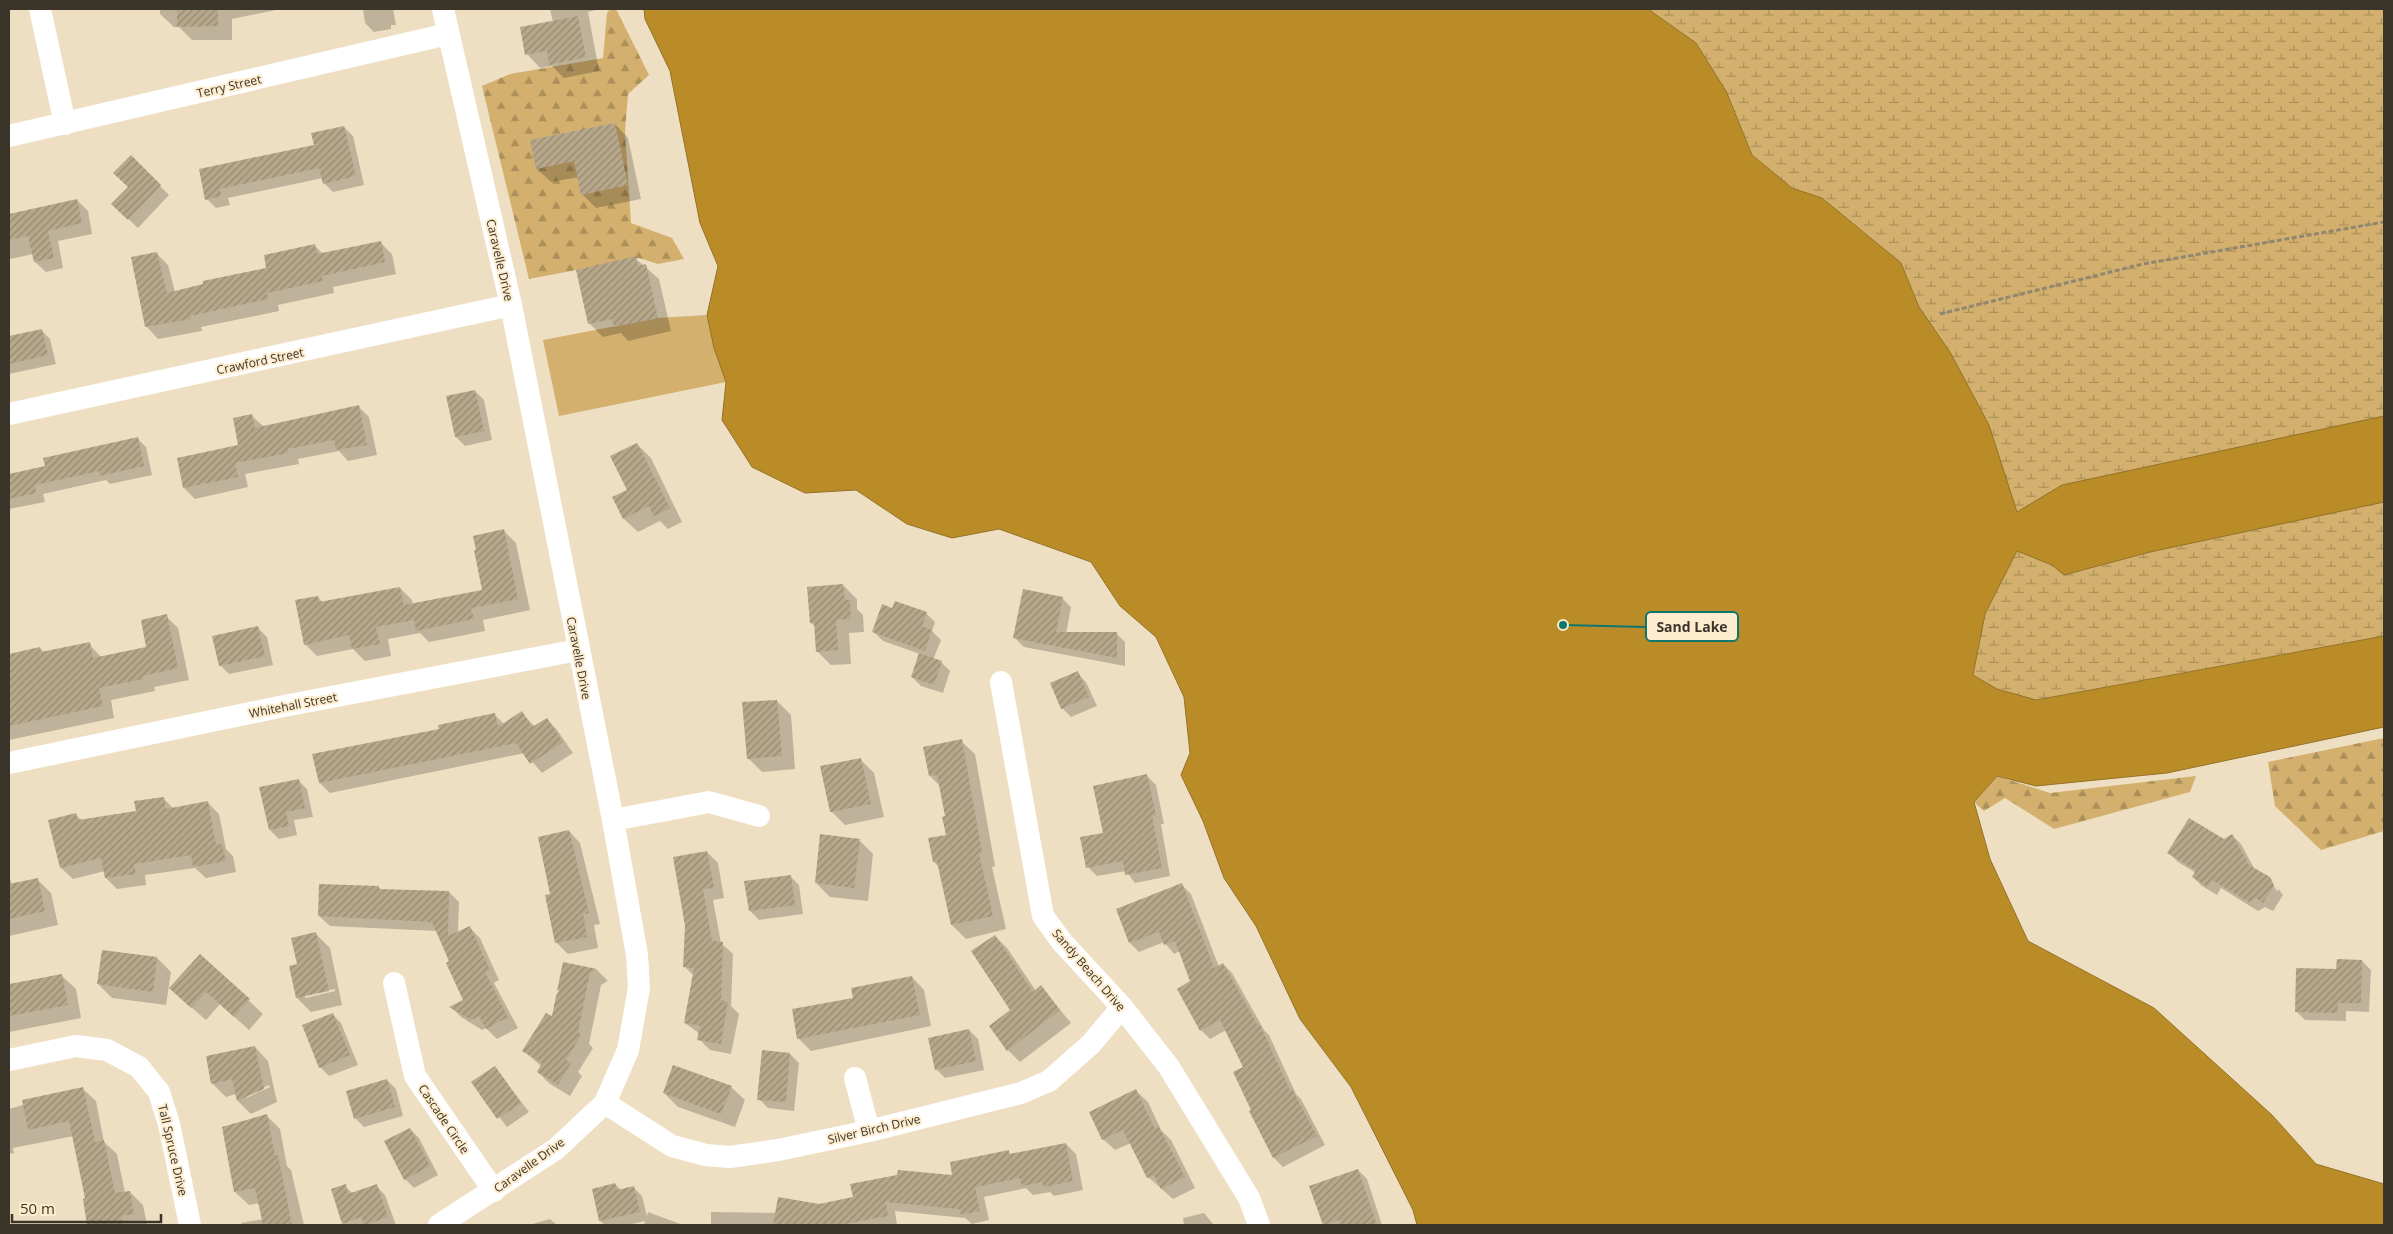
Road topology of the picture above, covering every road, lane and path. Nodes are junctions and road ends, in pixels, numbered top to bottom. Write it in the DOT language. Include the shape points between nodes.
graph roads {
  1 [pos="40,9"];
  2 [pos="443,9"];
  3 [pos="448,34"];
  4 [pos="66,124"];
  5 [pos="9,136"];
  6 [pos="2384,222"];
  7 [pos="511,305"];
  8 [pos="1940,314"];
  9 [pos="9,414"];
  10 [pos="578,650"];
  11 [pos="1001,682"];
  12 [pos="9,763"];
  13 [pos="759,816"];
  14 [pos="613,820"];
  15 [pos="394,983"];
  16 [pos="1122,1007"];
  17 [pos="9,1060"];
  18 [pos="855,1078"];
  19 [pos="605,1103"];
  20 [pos="869,1131"];
  21 [pos="494,1191"];
  22 [pos="190,1225"];
  23 [pos="439,1225"];
  24 [pos="1259,1225"];
  1 -- 4 [label="street"];
  2 -- 3 [label="street, Caravelle Drive"];
  3 -- 4 [label="street, Terry Street"];
  3 -- 7 [label="street, Caravelle Drive"];
  4 -- 5 [label="street, Terry Street"];
  6 -- 8 [label="path" via="2143,264"];
  7 -- 9 [label="street, Crawford Street"];
  7 -- 10 [label="street, Caravelle Drive"];
  10 -- 12 [label="street, Whitehall Street"];
  10 -- 14 [label="street, Caravelle Drive"];
  11 -- 16 [label="street, Sandy Beach Drive" via="1043,916 1062,942"];
  13 -- 14 [label="street" via="709,802"];
  14 -- 19 [label="street, Caravelle Drive" via="637,955 639,988 628,1050"];
  15 -- 21 [label="street, Cascade Circle" via="415,1076"];
  16 -- 20 [label="street, Silver Birch Drive" via="1091,1044 1049,1081 1021,1093"];
  16 -- 24 [label="street, Sandy Beach Drive" via="1169,1067 1248,1198"];
  17 -- 22 [label="street, Tall Spruce Drive" via="76,1046 106,1050 139,1067 159,1092"];
  18 -- 20 [label="street"];
  19 -- 20 [label="street, Silver Birch Drive" via="672,1146 706,1155 730,1157 778,1150"];
  19 -- 21 [label="street, Caravelle Drive" via="556,1149"];
  21 -- 23 [label="street, Caravelle Drive"];
}
